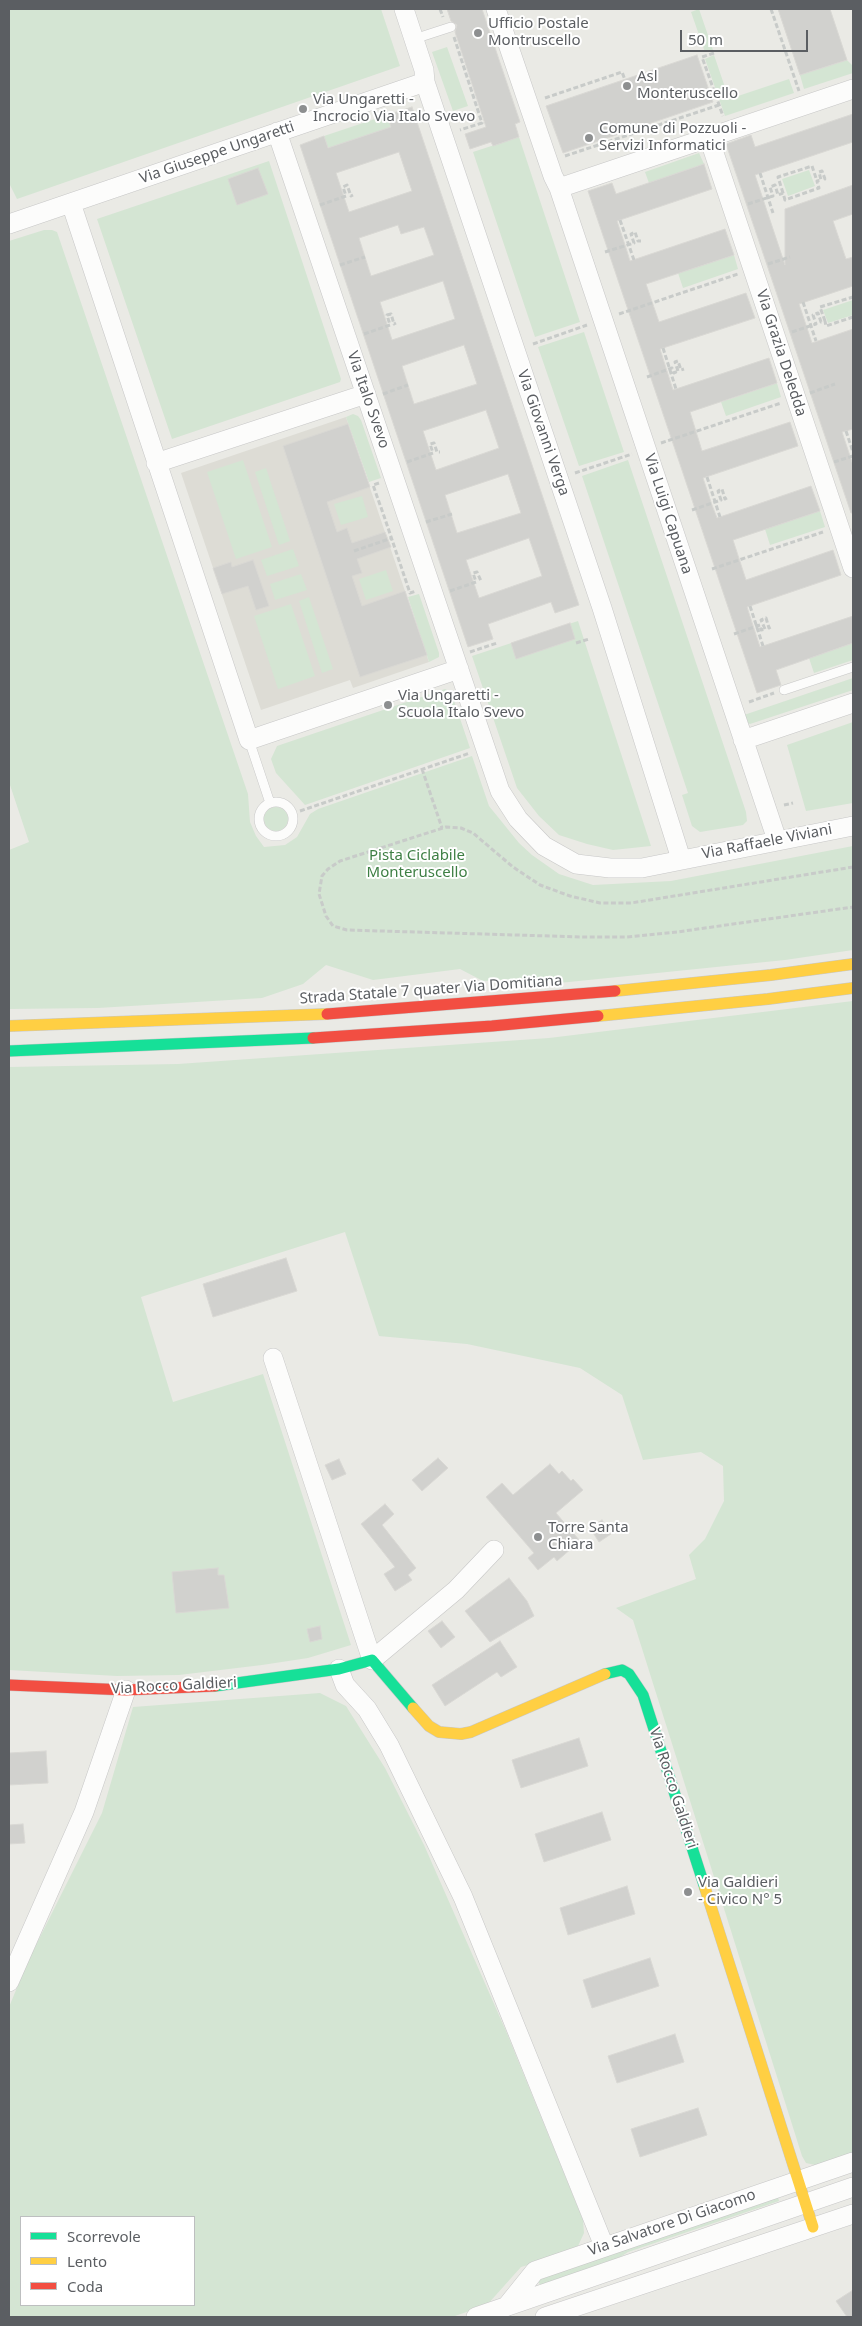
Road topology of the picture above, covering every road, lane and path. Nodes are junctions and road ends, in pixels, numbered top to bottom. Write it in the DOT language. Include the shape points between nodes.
graph roads {
  1 [pos="404,9"];
  2 [pos="496,9"];
  3 [pos="771,9"];
  4 [pos="451,27"];
  5 [pos="414,39"];
  6 [pos="714,53"];
  7 [pos="625,80"];
  8 [pos="425,82"];
  9 [pos="853,89"];
  10 [pos="800,94"];
  11 [pos="540,100"];
  12 [pos="718,105"];
  13 [pos="724,119"];
  14 [pos="460,130"];
  15 [pos="277,132"];
  16 [pos="709,138"];
  17 [pos="560,158"];
  18 [pos="760,173"];
  19 [pos="827,178"];
  20 [pos="817,181"];
  21 [pos="559,188"];
  22 [pos="783,193"];
  23 [pos="352,195"];
  24 [pos="768,197"];
  25 [pos="71,203"];
  26 [pos="317,206"];
  27 [pos="745,206"];
  28 [pos="772,213"];
  29 [pos="620,220"];
  30 [pos="9,224"];
  31 [pos="641,240"];
  32 [pos="629,245"];
  33 [pos="605,252"];
  34 [pos="365,257"];
  35 [pos="790,257"];
  36 [pos="634,260"];
  37 [pos="765,265"];
  38 [pos="337,266"];
  39 [pos="743,273"];
  40 [pos="853,297"];
  41 [pos="803,302"];
  42 [pos="625,312"];
  43 [pos="853,317"];
  44 [pos="824,321"];
  45 [pos="396,323"];
  46 [pos="588,325"];
  47 [pos="811,325"];
  48 [pos="788,333"];
  49 [pos="361,335"];
  50 [pos="816,342"];
  51 [pos="533,344"];
  52 [pos="663,348"];
  53 [pos="670,369"];
  54 [pos="684,369"];
  55 [pos="647,377"];
  56 [pos="835,384"];
  57 [pos="408,385"];
  58 [pos="676,388"];
  59 [pos="373,394"];
  60 [pos="808,394"];
  61 [pos="786,401"];
  62 [pos="846,431"];
  63 [pos="669,440"];
  64 [pos="440,452"];
  65 [pos="630,454"];
  66 [pos="853,454"];
  67 [pos="404,463"];
  68 [pos="831,463"];
  69 [pos="156,464"];
  70 [pos="576,473"];
  71 [pos="707,477"];
  72 [pos="384,481"];
  73 [pos="727,498"];
  74 [pos="715,502"];
  75 [pos="692,510"];
  76 [pos="452,514"];
  77 [pos="720,517"];
  78 [pos="424,523"];
  79 [pos="829,530"];
  80 [pos="391,538"];
  81 [pos="354,551"];
  82 [pos="853,568"];
  83 [pos="712,569"];
  84 [pos="482,580"];
  85 [pos="421,589"];
  86 [pos="447,592"];
  87 [pos="750,606"];
  88 [pos="756,626"];
  89 [pos="771,627"];
  90 [pos="734,634"];
  91 [pos="589,639"];
  92 [pos="497,643"];
  93 [pos="576,643"];
  94 [pos="763,646"];
  95 [pos="463,661"];
  96 [pos="853,668"];
  97 [pos="784,690"];
  98 [pos="756,699"];
  99 [pos="853,703"];
  100 [pos="249,740"];
  101 [pos="743,740"];
  102 [pos="474,751"];
  103 [pos="422,769"];
  104 [pos="270,803"];
  105 [pos="300,811"];
  106 [pos="853,826"];
  107 [pos="777,840"];
  108 [pos="681,859"];
  109 [pos="853,907"];
  110 [pos="853,964"];
  111 [pos="853,988"];
  112 [pos="9,1026"];
  113 [pos="9,1051"];
  114 [pos="273,1358"];
  115 [pos="494,1550"];
  116 [pos="372,1660"];
  117 [pos="339,1669"];
  118 [pos="9,1685"];
  119 [pos="126,1690"];
  120 [pos="9,1982"];
  121 [pos="853,2162"];
  122 [pos="798,2181"];
  123 [pos="853,2187"];
  124 [pos="805,2203"];
  125 [pos="853,2214"];
  126 [pos="813,2227"];
  127 [pos="604,2246"];
  128 [pos="506,2307"];
  129 [pos="476,2317"];
  130 [pos="545,2317"];
  1 -- 5 [label="street, Via Giovanni Verga"];
  2 -- 21 [label="street, Via Luigi Capuana"];
  3 -- 10 [label="path"];
  4 -- 5 [label="lane"];
  4 -- 14 [label="path" via="482,123"];
  5 -- 8 [label="street, Via Giovanni Verga"];
  6 -- 12 [label="path" via="702,57"];
  7 -- 11 [label="path" via="622,72"];
  8 -- 15 [label="street, Via Giuseppe Ungaretti"];
  8 -- 108 [label="street, Via Giovanni Verga" via="602,608"];
  9 -- 16 [label="street"];
  12 -- 13 [label="path"];
  12 -- 17 [label="path"];
  15 -- 25 [label="street, Via Giuseppe Ungaretti"];
  15 -- 59 [label="street, Via Italo Svevo"];
  16 -- 21 [label="street"];
  16 -- 82 [label="street, Via Grazia Deledda"];
  18 -- 24 [label="path"];
  19 -- 20 [label="path" via="822,171 819,172 821,180"];
  20 -- 22 [label="path" via="819,188 785,200"];
  20 -- 22 [label="path" via="812,166 786,174 778,177"];
  21 -- 101 [label="street, Via Luigi Capuana"];
  22 -- 24 [label="path" via="778,194 775,185 770,187 773,196"];
  23 -- 26 [label="path" via="347,185 343,187 346,196"];
  24 -- 27 [label="path"];
  24 -- 28 [label="path"];
  25 -- 30 [label="street, Via Giuseppe Ungaretti"];
  25 -- 69 [label="street"];
  29 -- 32 [label="path"];
  31 -- 32 [label="path" via="638,241 636,232 631,234 634,243"];
  32 -- 33 [label="path"];
  32 -- 36 [label="path"];
  34 -- 38 [label="path"];
  35 -- 37 [label="path"];
  39 -- 42 [label="path"];
  40 -- 44 [label="path" via="820,307"];
  41 -- 47 [label="path"];
  43 -- 44 [label="path" via="826,326"];
  44 -- 47 [label="path" via="821,322 818,313 814,315 816,324"];
  45 -- 49 [label="path" via="391,314 387,315 390,325"];
  46 -- 51 [label="path"];
  47 -- 48 [label="path"];
  47 -- 50 [label="path"];
  52 -- 53 [label="path"];
  53 -- 54 [label="path" via="674,373 678,371 674,362 678,361 681,370"];
  53 -- 55 [label="path"];
  53 -- 58 [label="path"];
  56 -- 60 [label="path"];
  57 -- 59 [label="path"];
  59 -- 69 [label="street"];
  59 -- 95 [label="street, Via Italo Svevo"];
  61 -- 63 [label="path"];
  62 -- 66 [label="path"];
  64 -- 67 [label="path" via="434,443 430,444 433,453"];
  65 -- 70 [label="path"];
  66 -- 68 [label="path"];
  69 -- 100 [label="street"];
  71 -- 74 [label="path"];
  72 -- 80 [label="path" via="373,485"];
  73 -- 74 [label="path" via="722,489 718,491 721,500"];
  74 -- 75 [label="path"];
  74 -- 77 [label="path"];
  76 -- 78 [label="path"];
  79 -- 83 [label="path"];
  80 -- 81 [label="path"];
  80 -- 85 [label="path" via="410,593"];
  84 -- 86 [label="path" via="477,572 473,573 476,582"];
  87 -- 88 [label="path"];
  88 -- 89 [label="path" via="760,625 764,630 761,620 766,618"];
  88 -- 90 [label="path"];
  88 -- 94 [label="path"];
  91 -- 93 [label="path"];
  92 -- 95 [label="path"];
  95 -- 100 [label="street"];
  95 -- 108 [label="street, Via Italo Svevo" via="500,791 518,819 544,846 576,864 610,868 642,868"];
  96 -- 97 [label="lane"];
  97 -- 98 [label="path"];
  99 -- 101 [label="street"];
  100 -- 104 [label="lane"];
  101 -- 107 [label="street, Via Luigi Capuana"];
  102 -- 103 [label="path"];
  103 -- 105 [label="path"];
  103 -- 109 [label="path" via="444,828 340,861 328,869 319,884 319,894 333,926 355,930 626,937"];
  106 -- 107 [label="street, Via Raffaele Viviani"];
  107 -- 108 [label="street, Via Raffaele Viviani"];
  110 -- 112 [label="main road, Strada Statale 7 quater Via Domitiana" via="647,988 341,1014"];
  111 -- 113 [label="main road" via="492,1026 344,1037"];
  114 -- 116 [label="street"];
  115 -- 116 [label="street" via="456,1590"];
  116 -- 117 [label="main road, Via Rocco Galdieri"];
  116 -- 122 [label="main road, Via Rocco Galdieri" via="419,1717 439,1732 450,1734 471,1732 612,1670 622,1670 635,1680 643,1695"];
  117 -- 119 [label="main road, Via Rocco Galdieri" via="204,1687"];
  117 -- 127 [label="street" via="345,1685 367,1709 386,1739 455,1880"];
  118 -- 119 [label="main road, Via Rocco Galdieri"];
  119 -- 120 [label="street" via="84,1812"];
  121 -- 122 [label="street, Via Salvatore Di Giacomo"];
  122 -- 124 [label="main road, Via Rocco Galdieri"];
  122 -- 127 [label="street, Via Salvatore Di Giacomo"];
  123 -- 124 [label="street, Via Salvatore Di Giacomo"];
  124 -- 126 [label="main road, Via Rocco Galdieri"];
  124 -- 128 [label="street, Via Salvatore Di Giacomo"];
  125 -- 126 [label="street"];
  126 -- 130 [label="street"];
  127 -- 128 [label="street, Via Salvatore Di Giacomo" via="535,2271"];
  128 -- 129 [label="street, Via Salvatore Di Giacomo"];
}
